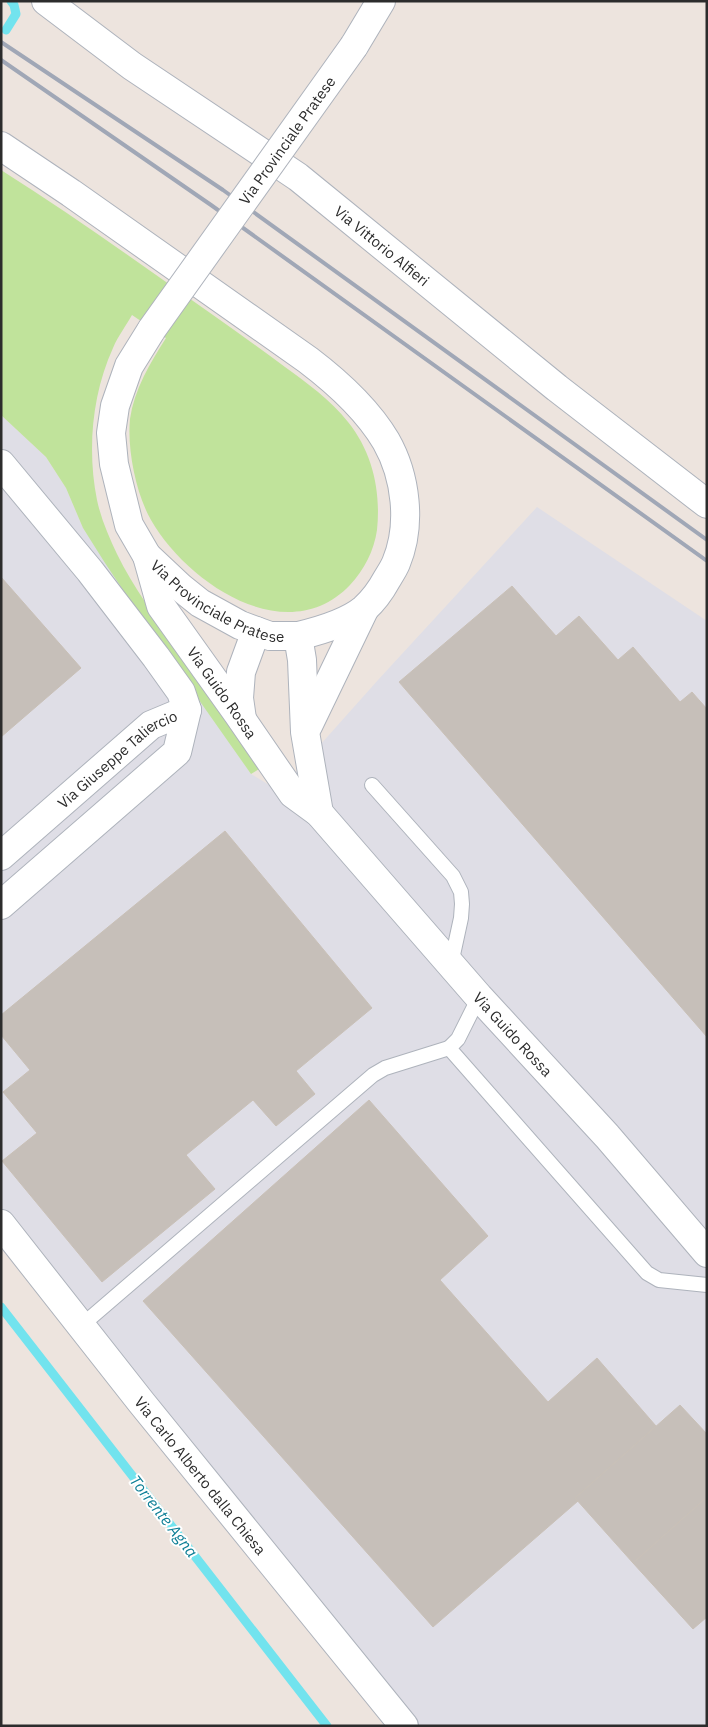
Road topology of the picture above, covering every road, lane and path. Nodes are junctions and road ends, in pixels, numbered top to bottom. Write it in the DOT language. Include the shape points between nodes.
graph roads {
  1 [pos="46,1"];
  2 [pos="381,1"];
  3 [pos="1,146"];
  4 [pos="1,464"];
  5 [pos="707,504"];
  6 [pos="147,556"];
  7 [pos="364,610"];
  8 [pos="256,631"];
  9 [pos="298,636"];
  10 [pos="186,710"];
  11 [pos="242,720"];
  12 [pos="305,732"];
  13 [pos="372,785"];
  14 [pos="319,813"];
  15 [pos="1,856"];
  16 [pos="1,906"];
  17 [pos="451,964"];
  18 [pos="479,997"];
  19 [pos="449,1048"];
  20 [pos="1,1224"];
  21 [pos="707,1253"];
  22 [pos="707,1285"];
  23 [pos="81,1326"];
  24 [pos="404,1726"];
  1 -- 5 [label="street, Via Vittorio Alfieri" via="132,66 298,177"];
  2 -- 6 [label="street, Via Provinciale Pratese, bridge" via="354,46 129,366 115,406 111,433 114,464 129,525"];
  3 -- 7 [label="street, Via Provinciale Pratese" via="308,360 330,377 374,422 400,475 405,532 396,562 381,590"];
  4 -- 10 [label="street" via="156,657 181,692"];
  6 -- 8 [label="street, Via Provinciale Pratese" via="200,603"];
  6 -- 11 [label="street, Via Guido Rossa" via="161,606"];
  7 -- 9 [label="street, Via Provinciale Pratese" via="331,627"];
  7 -- 12 [label="street"];
  8 -- 9 [label="street, Via Provinciale Pratese" via="270,636"];
  8 -- 11 [label="street" via="241,672 239,698"];
  9 -- 12 [label="street"];
  10 -- 15 [label="street, Via Giuseppe Taliercio" via="151,725"];
  10 -- 16 [label="street, Via Giuseppe Taliercio" via="178,752"];
  11 -- 14 [label="street, Via Guido Rossa" via="292,794"];
  12 -- 14 [label="street"];
  13 -- 17 [label="lane" via="452,876 461,892 461,918"];
  14 -- 17 [label="street, Via Guido Rossa"];
  17 -- 18 [label="street, Via Guido Rossa"];
  18 -- 19 [label="lane" via="458,1039"];
  18 -- 21 [label="street, Via Guido Rossa" via="607,1136"];
  19 -- 22 [label="lane" via="647,1273 659,1280"];
  19 -- 23 [label="lane" via="385,1068 374,1075"];
  20 -- 23 [label="street, Via Carlo Alberto dalla Chiesa"];
  23 -- 24 [label="street, Via Carlo Alberto dalla Chiesa"];
}
